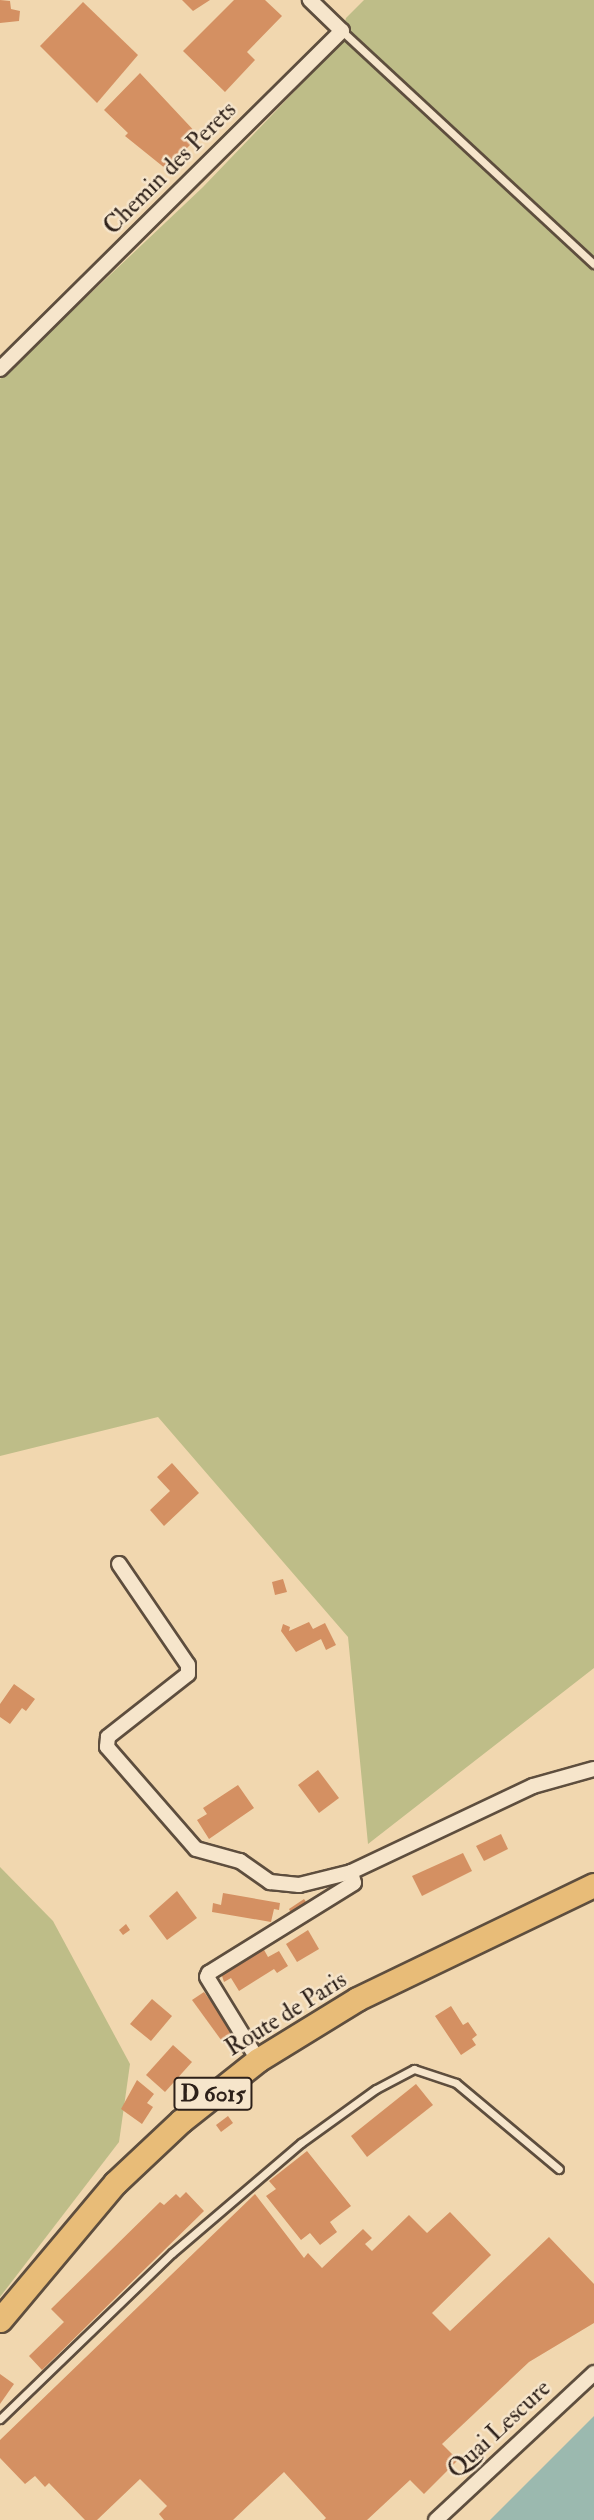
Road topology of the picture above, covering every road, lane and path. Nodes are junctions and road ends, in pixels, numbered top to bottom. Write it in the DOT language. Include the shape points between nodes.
graph roads {
  1 [pos="310,0"];
  2 [pos="341,31"];
  3 [pos="594,264"];
  4 [pos="0,369"];
  5 [pos="119,1564"];
  6 [pos="594,1769"];
  7 [pos="351,1872"];
  8 [pos="588,1891"];
  9 [pos="258,2060"];
  10 [pos="559,2169"];
  11 [pos="0,2320"];
  12 [pos="594,2373"];
  13 [pos="0,2419"];
  14 [pos="436,2520"];
  1 -- 2 [label="street"];
  2 -- 3 [label="lane"];
  2 -- 4 [label="street, Chemin des Perets"];
  5 -- 7 [label="street" via="188,1665 188,1675 108,1737 107,1747 196,1849 240,1861 270,1882 299,1885"];
  6 -- 7 [label="street" via="533,1786"];
  7 -- 9 [label="street" via="354,1883 207,1977"];
  8 -- 9 [label="main road, Route de Paris / D 6015" via="357,1999"];
  9 -- 11 [label="main road, Route de Paris / D 6015" via="181,2121 115,2183"];
  10 -- 13 [label="lane" via="456,2083 414,2069 376,2089 301,2143 172,2253"];
  12 -- 14 [label="street, Quai Lescure"];
}
